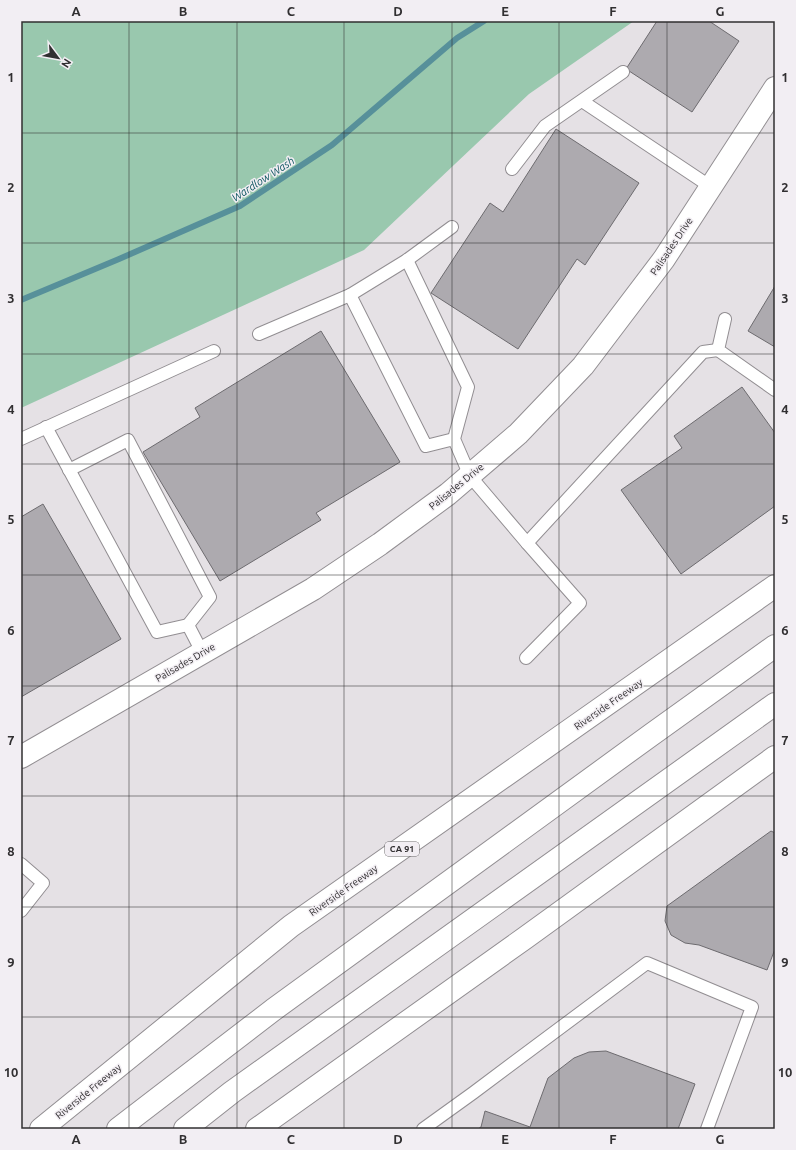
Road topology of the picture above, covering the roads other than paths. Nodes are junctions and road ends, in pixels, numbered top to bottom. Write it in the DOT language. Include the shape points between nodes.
graph roads {
  1 [pos="623,72"];
  2 [pos="775,88"];
  3 [pos="582,101"];
  4 [pos="512,169"];
  5 [pos="710,187"];
  6 [pos="452,227"];
  7 [pos="407,260"];
  8 [pos="350,295"];
  9 [pos="724,319"];
  10 [pos="259,334"];
  11 [pos="718,350"];
  12 [pos="214,351"];
  13 [pos="775,390"];
  14 [pos="46,427"];
  15 [pos="21,439"];
  16 [pos="454,439"];
  17 [pos="69,470"];
  18 [pos="470,476"];
  19 [pos="527,543"];
  20 [pos="775,586"];
  21 [pos="188,625"];
  22 [pos="775,646"];
  23 [pos="202,652"];
  24 [pos="526,658"];
  25 [pos="775,704"];
  26 [pos="21,757"];
  27 [pos="775,757"];
  28 [pos="21,864"];
  29 [pos="21,910"];
  30 [pos="41,1129"];
  31 [pos="118,1129"];
  32 [pos="185,1129"];
  33 [pos="257,1129"];
  34 [pos="423,1129"];
  35 [pos="707,1129"];
  1 -- 3 [label="lane"];
  2 -- 5 [label="main road, Palisades Drive"];
  3 -- 4 [label="lane" via="545,126"];
  3 -- 5 [label="lane"];
  5 -- 18 [label="main road, Palisades Drive" via="664,259 583,366 518,434"];
  6 -- 7 [label="lane"];
  7 -- 8 [label="lane"];
  7 -- 16 [label="lane" via="468,387"];
  8 -- 10 [label="lane"];
  8 -- 16 [label="lane" via="426,446"];
  9 -- 11 [label="lane"];
  11 -- 13 [label="lane"];
  11 -- 19 [label="lane" via="703,352"];
  12 -- 14 [label="lane"];
  14 -- 15 [label="lane"];
  14 -- 17 [label="lane"];
  16 -- 18 [label="lane"];
  17 -- 21 [label="lane" via="157,632"];
  17 -- 21 [label="lane" via="128,440 210,597"];
  18 -- 19 [label="lane"];
  18 -- 23 [label="main road, Palisades Drive" via="380,544 313,589"];
  19 -- 24 [label="lane" via="580,603"];
  20 -- 30 [label="main road, Riverside Freeway / CA 91" via="291,926"];
  21 -- 23 [label="lane"];
  22 -- 31 [label="main road" via="286,1000"];
  23 -- 26 [label="main road, Palisades Drive"];
  25 -- 32 [label="main road" via="232,1092"];
  27 -- 33 [label="main road"];
  28 -- 29 [label="lane" via="43,883"];
  34 -- 35 [label="lane" via="646,963 752,1007"];
}
